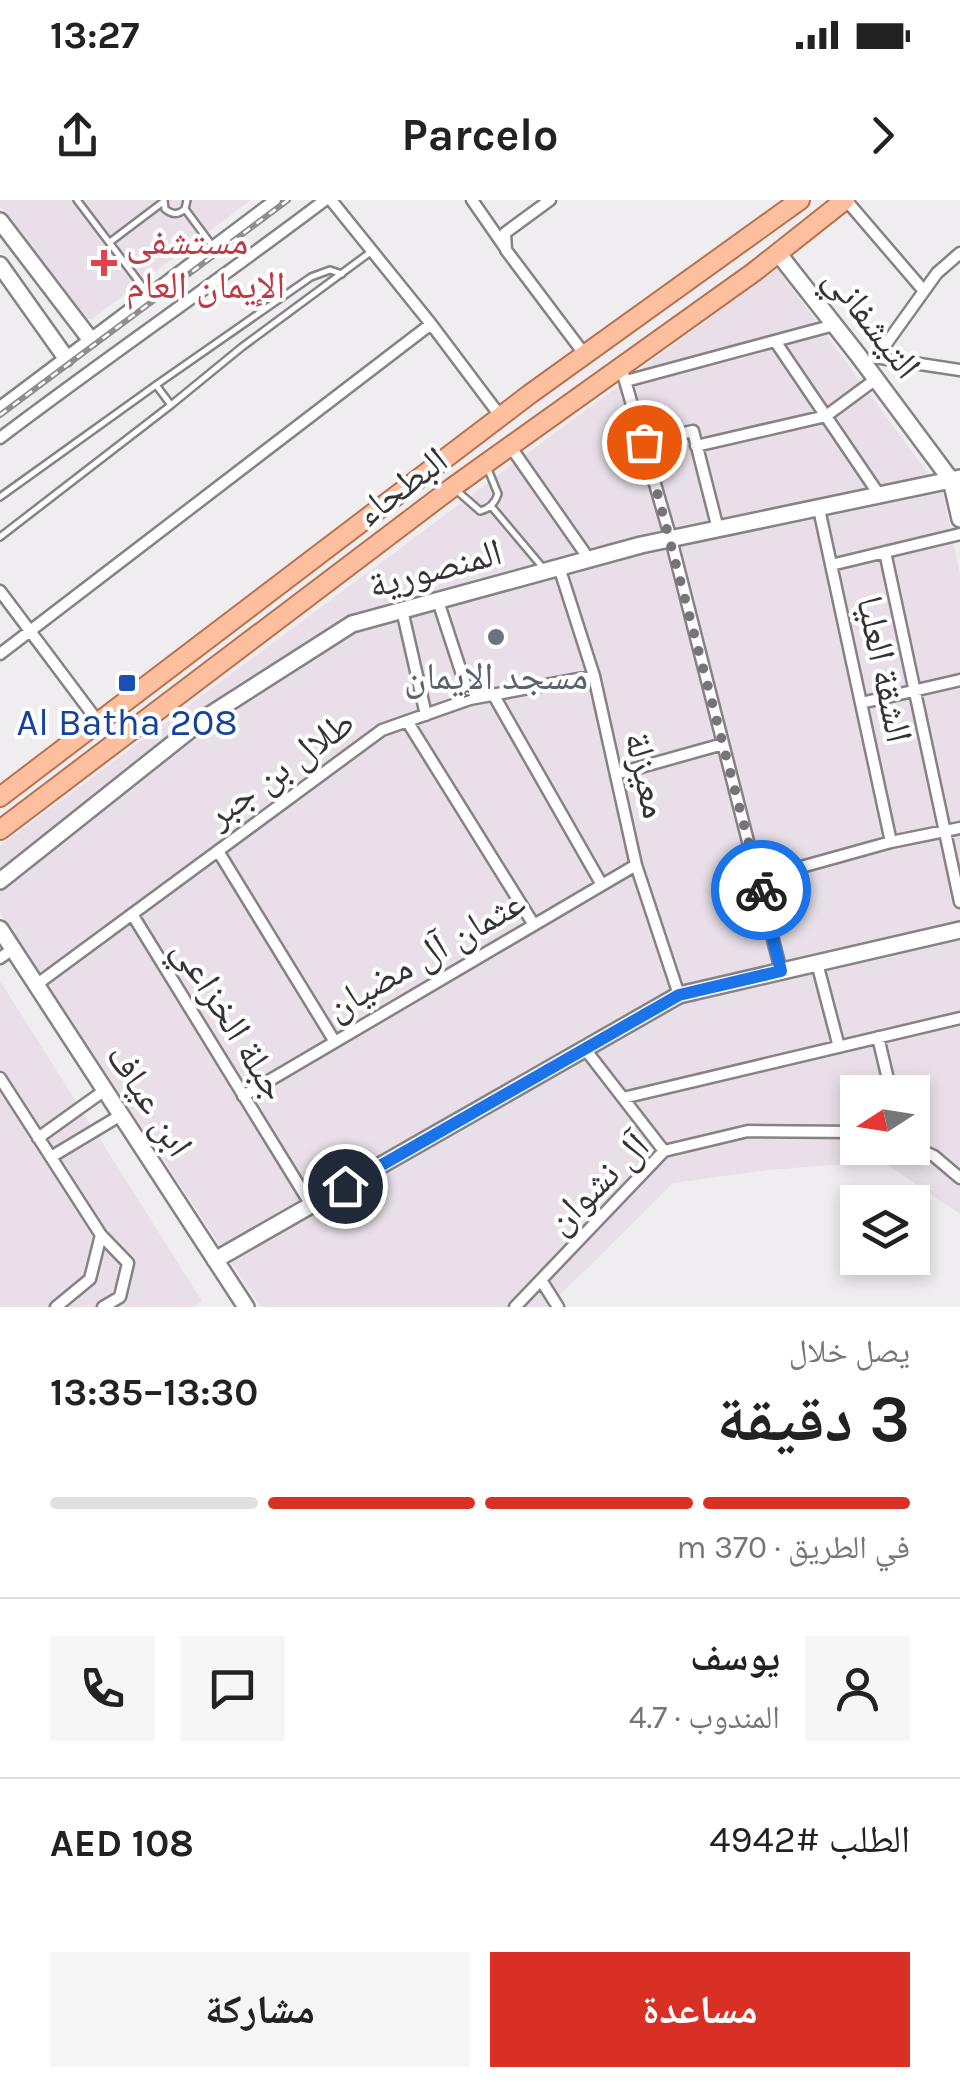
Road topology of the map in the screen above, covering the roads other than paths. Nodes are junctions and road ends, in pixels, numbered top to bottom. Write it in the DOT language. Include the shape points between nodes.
graph roads {
  1 [pos="77,200"];
  2 [pos="186,200"];
  3 [pos="275,200"];
  4 [pos="328,200"];
  5 [pos="472,200"];
  6 [pos="550,200"];
  7 [pos="800,200"];
  8 [pos="846,200"];
  9 [pos="164,201"];
  10 [pos="186,209"];
  11 [pos="0,221"];
  12 [pos="110,242"];
  13 [pos="214,246"];
  14 [pos="506,250"];
  15 [pos="372,251"];
  16 [pos="778,253"];
  17 [pos="957,257"];
  18 [pos="0,265"];
  19 [pos="342,274"];
  20 [pos="924,291"];
  21 [pos="149,294"];
  22 [pos="431,324"];
  23 [pos="834,324"];
  24 [pos="90,340"];
  25 [pos="776,340"];
  26 [pos="584,355"];
  27 [pos="858,355"];
  28 [pos="66,358"];
  29 [pos="876,358"];
  30 [pos="960,370"];
  31 [pos="624,374"];
  32 [pos="876,379"];
  33 [pos="156,384"];
  34 [pos="172,406"];
  35 [pos="0,407"];
  36 [pos="500,416"];
  37 [pos="826,416"];
  38 [pos="0,438"];
  39 [pos="644,442"];
  40 [pos="510,446"];
  41 [pos="696,446"];
  42 [pos="486,464"];
  43 [pos="956,479"];
  44 [pos="413,482"];
  45 [pos="452,487"];
  46 [pos="880,496"];
  47 [pos="0,497"];
  48 [pos="437,499"];
  49 [pos="491,506"];
  50 [pos="819,508"];
  51 [pos="373,514"];
  52 [pos="960,519"];
  53 [pos="718,530"];
  54 [pos="960,534"];
  55 [pos="0,537"];
  56 [pos="670,539"];
  57 [pos="384,540"];
  58 [pos="885,552"];
  59 [pos="589,559"];
  60 [pos="831,564"];
  61 [pos="553,569"];
  62 [pos="0,591"];
  63 [pos="438,602"];
  64 [pos="402,610"];
  65 [pos="30,631"];
  66 [pos="0,654"];
  67 [pos="594,676"];
  68 [pos="960,680"];
  69 [pos="914,691"];
  70 [pos="493,694"];
  71 [pos="470,699"];
  72 [pos="861,704"];
  73 [pos="426,715"];
  74 [pos="408,721"];
  75 [pos="100,722"];
  76 [pos="723,744"];
  77 [pos="616,774"];
  78 [pos="4,787"];
  79 [pos="960,828"];
  80 [pos="0,830"];
  81 [pos="944,831"];
  82 [pos="891,842"];
  83 [pos="218,851"];
  84 [pos="636,865"];
  85 [pos="758,879"];
  86 [pos="0,880"];
  87 [pos="602,886"];
  88 [pos="960,902"];
  89 [pos="132,914"];
  90 [pos="534,925"];
  91 [pos="0,929"];
  92 [pos="960,930"];
  93 [pos="6,953"];
  94 [pos="817,963"];
  95 [pos="781,971"];
  96 [pos="36,985"];
  97 [pos="679,995"];
  98 [pos="960,1018"];
  99 [pos="878,1037"];
  100 [pos="335,1042"];
  101 [pos="839,1046"];
  102 [pos="585,1048"];
  103 [pos="887,1075"];
  104 [pos="0,1078"];
  105 [pos="105,1090"];
  106 [pos="243,1096"];
  107 [pos="623,1098"];
  108 [pos="121,1115"];
  109 [pos="840,1132"];
  110 [pos="38,1138"];
  111 [pos="664,1151"];
  112 [pos="930,1154"];
  113 [pos="51,1157"];
  114 [pos="960,1178"];
  115 [pos="310,1205"];
  116 [pos="101,1236"];
  117 [pos="215,1260"];
  118 [pos="540,1280"];
  119 [pos="239,1305"];
  120 [pos="56,1307"];
  121 [pos="102,1307"];
  122 [pos="515,1307"];
  123 [pos="558,1307"];
  1 -- 12 [label="lane"];
  2 -- 10 [label="lane"];
  3 -- 13 [label="street"];
  4 -- 15 [label="street"];
  4 -- 38 [label="street"];
  5 -- 14 [label="street"];
  6 -- 14 [label="street" via="505,232"];
  7 -- 26 [label="main road, البطحاء"];
  8 -- 16 [label="main road, البطحاء"];
  8 -- 20 [label="street"];
  9 -- 10 [label="lane" via="172,214"];
  9 -- 12 [label="lane"];
  10 -- 13 [label="lane"];
  11 -- 24 [label="street"];
  12 -- 21 [label="lane"];
  13 -- 21 [label="street"];
  14 -- 26 [label="street"];
  15 -- 19 [label="lane"];
  15 -- 22 [label="street"];
  16 -- 23 [label="street, التيشفاني"];
  16 -- 31 [label="main road, البطحاء"];
  17 -- 20 [label="street"];
  18 -- 28 [label="street"];
  19 -- 33 [label="lane" via="330,270 311,278"];
  19 -- 34 [label="lane"];
  20 -- 29 [label="street"];
  21 -- 24 [label="street"];
  22 -- 36 [label="street"];
  22 -- 65 [label="street"];
  23 -- 25 [label="street"];
  23 -- 27 [label="street, التيشفاني"];
  24 -- 28 [label="street"];
  25 -- 31 [label="street"];
  25 -- 37 [label="street"];
  26 -- 36 [label="main road, البطحاء"];
  27 -- 29 [label="street"];
  27 -- 32 [label="street, التيشفاني"];
  28 -- 35 [label="street"];
  29 -- 30 [label="street"];
  31 -- 39 [label="street"];
  31 -- 40 [label="main road, البطحاء"];
  32 -- 37 [label="street"];
  32 -- 43 [label="street, التيشفاني"];
  33 -- 34 [label="lane"];
  33 -- 47 [label="lane"];
  34 -- 55 [label="lane"];
  36 -- 44 [label="main road, البطحاء"];
  37 -- 41 [label="street"];
  37 -- 46 [label="street"];
  39 -- 41 [label="street" via="693,431"];
  39 -- 56 [label="street"];
  40 -- 42 [label="main road, البطحاء"];
  40 -- 59 [label="street"];
  41 -- 53 [label="street"];
  42 -- 45 [label="main road, البطحاء"];
  42 -- 49 [label="lane" via="497,490"];
  43 -- 46 [label="street, المنصورية"];
  43 -- 52 [label="street"];
  44 -- 48 [label="main road" via="419,500"];
  44 -- 51 [label="main road, البطحاء"];
  45 -- 48 [label="main road, البطحاء"];
  45 -- 49 [label="lane" via="480,511"];
  46 -- 50 [label="street, المنصورية"];
  48 -- 57 [label="main road, البطحاء"];
  49 -- 61 [label="lane"];
  50 -- 53 [label="street, المنصورية"];
  50 -- 60 [label="street, الشقة العليا"];
  51 -- 57 [label="main road" via="384,510 391,516"];
  51 -- 75 [label="main road, البطحاء"];
  53 -- 56 [label="street, المنصورية"];
  54 -- 58 [label="street"];
  56 -- 59 [label="street, المنصورية"];
  56 -- 76 [label="street"];
  57 -- 80 [label="main road, البطحاء"];
  58 -- 60 [label="street"];
  58 -- 69 [label="street"];
  59 -- 61 [label="street, المنصورية"];
  60 -- 72 [label="street, الشقة العليا"];
  61 -- 63 [label="street, المنصورية"];
  61 -- 67 [label="street, معيزلة"];
  62 -- 65 [label="street"];
  63 -- 64 [label="street, المنصورية"];
  63 -- 71 [label="street"];
  64 -- 73 [label="street"];
  64 -- 86 [label="street, المنصورية" via="352,624 205,718"];
  65 -- 66 [label="street"];
  65 -- 75 [label="street"];
  67 -- 70 [label="street, طلال بن جبر"];
  67 -- 77 [label="street, معيزلة"];
  68 -- 69 [label="street"];
  69 -- 72 [label="street"];
  69 -- 81 [label="street"];
  70 -- 71 [label="street, طلال بن جبر"];
  70 -- 87 [label="street"];
  71 -- 73 [label="street, طلال بن جبر"];
  72 -- 82 [label="street, الشقة العليا"];
  73 -- 74 [label="street, طلال بن جبر"];
  74 -- 83 [label="street, طلال بن جبر" via="382,730"];
  74 -- 90 [label="street"];
  75 -- 78 [label="main road, البطحاء"];
  76 -- 77 [label="street"];
  76 -- 85 [label="street"];
  77 -- 84 [label="street, معيزلة"];
  79 -- 81 [label="street"];
  81 -- 82 [label="street"];
  81 -- 88 [label="street"];
  82 -- 85 [label="street"];
  83 -- 89 [label="street, طلال بن جبر"];
  83 -- 100 [label="street"];
  84 -- 87 [label="street, عثمان آل مضيان"];
  84 -- 97 [label="street, معيزلة"];
  85 -- 95 [label="street"];
  87 -- 90 [label="street, عثمان آل مضيان"];
  89 -- 96 [label="street, طلال بن جبر"];
  89 -- 106 [label="street, جبلة الخزاعي"];
  90 -- 100 [label="street, عثمان آل مضيان"];
  91 -- 93 [label="street, ابن عياف"];
  92 -- 94 [label="street"];
  93 -- 96 [label="street, ابن عياف"];
  94 -- 95 [label="street"];
  94 -- 101 [label="street"];
  95 -- 97 [label="street"];
  96 -- 105 [label="street, ابن عياف"];
  97 -- 102 [label="street"];
  98 -- 99 [label="street"];
  99 -- 101 [label="street"];
  99 -- 103 [label="street"];
  100 -- 106 [label="street, عثمان آل مضيان"];
  101 -- 107 [label="street"];
  102 -- 107 [label="street"];
  102 -- 115 [label="street"];
  104 -- 110 [label="street"];
  105 -- 108 [label="street, ابن عياف"];
  105 -- 110 [label="street"];
  106 -- 115 [label="street, جبلة الخزاعي"];
  107 -- 111 [label="street"];
  108 -- 113 [label="street"];
  108 -- 117 [label="street, ابن عياف"];
  109 -- 111 [label="street, آل نشوان" via="748,1131"];
  110 -- 113 [label="street"];
  111 -- 118 [label="street, آل نشوان"];
  112 -- 114 [label="street"];
  113 -- 116 [label="street"];
  115 -- 117 [label="street"];
  116 -- 120 [label="street" via="90,1280"];
  116 -- 121 [label="street" via="128,1263 120,1298"];
  117 -- 119 [label="street, ابن عياف"];
  118 -- 122 [label="street, آل نشوان"];
  118 -- 123 [label="street"];
}
